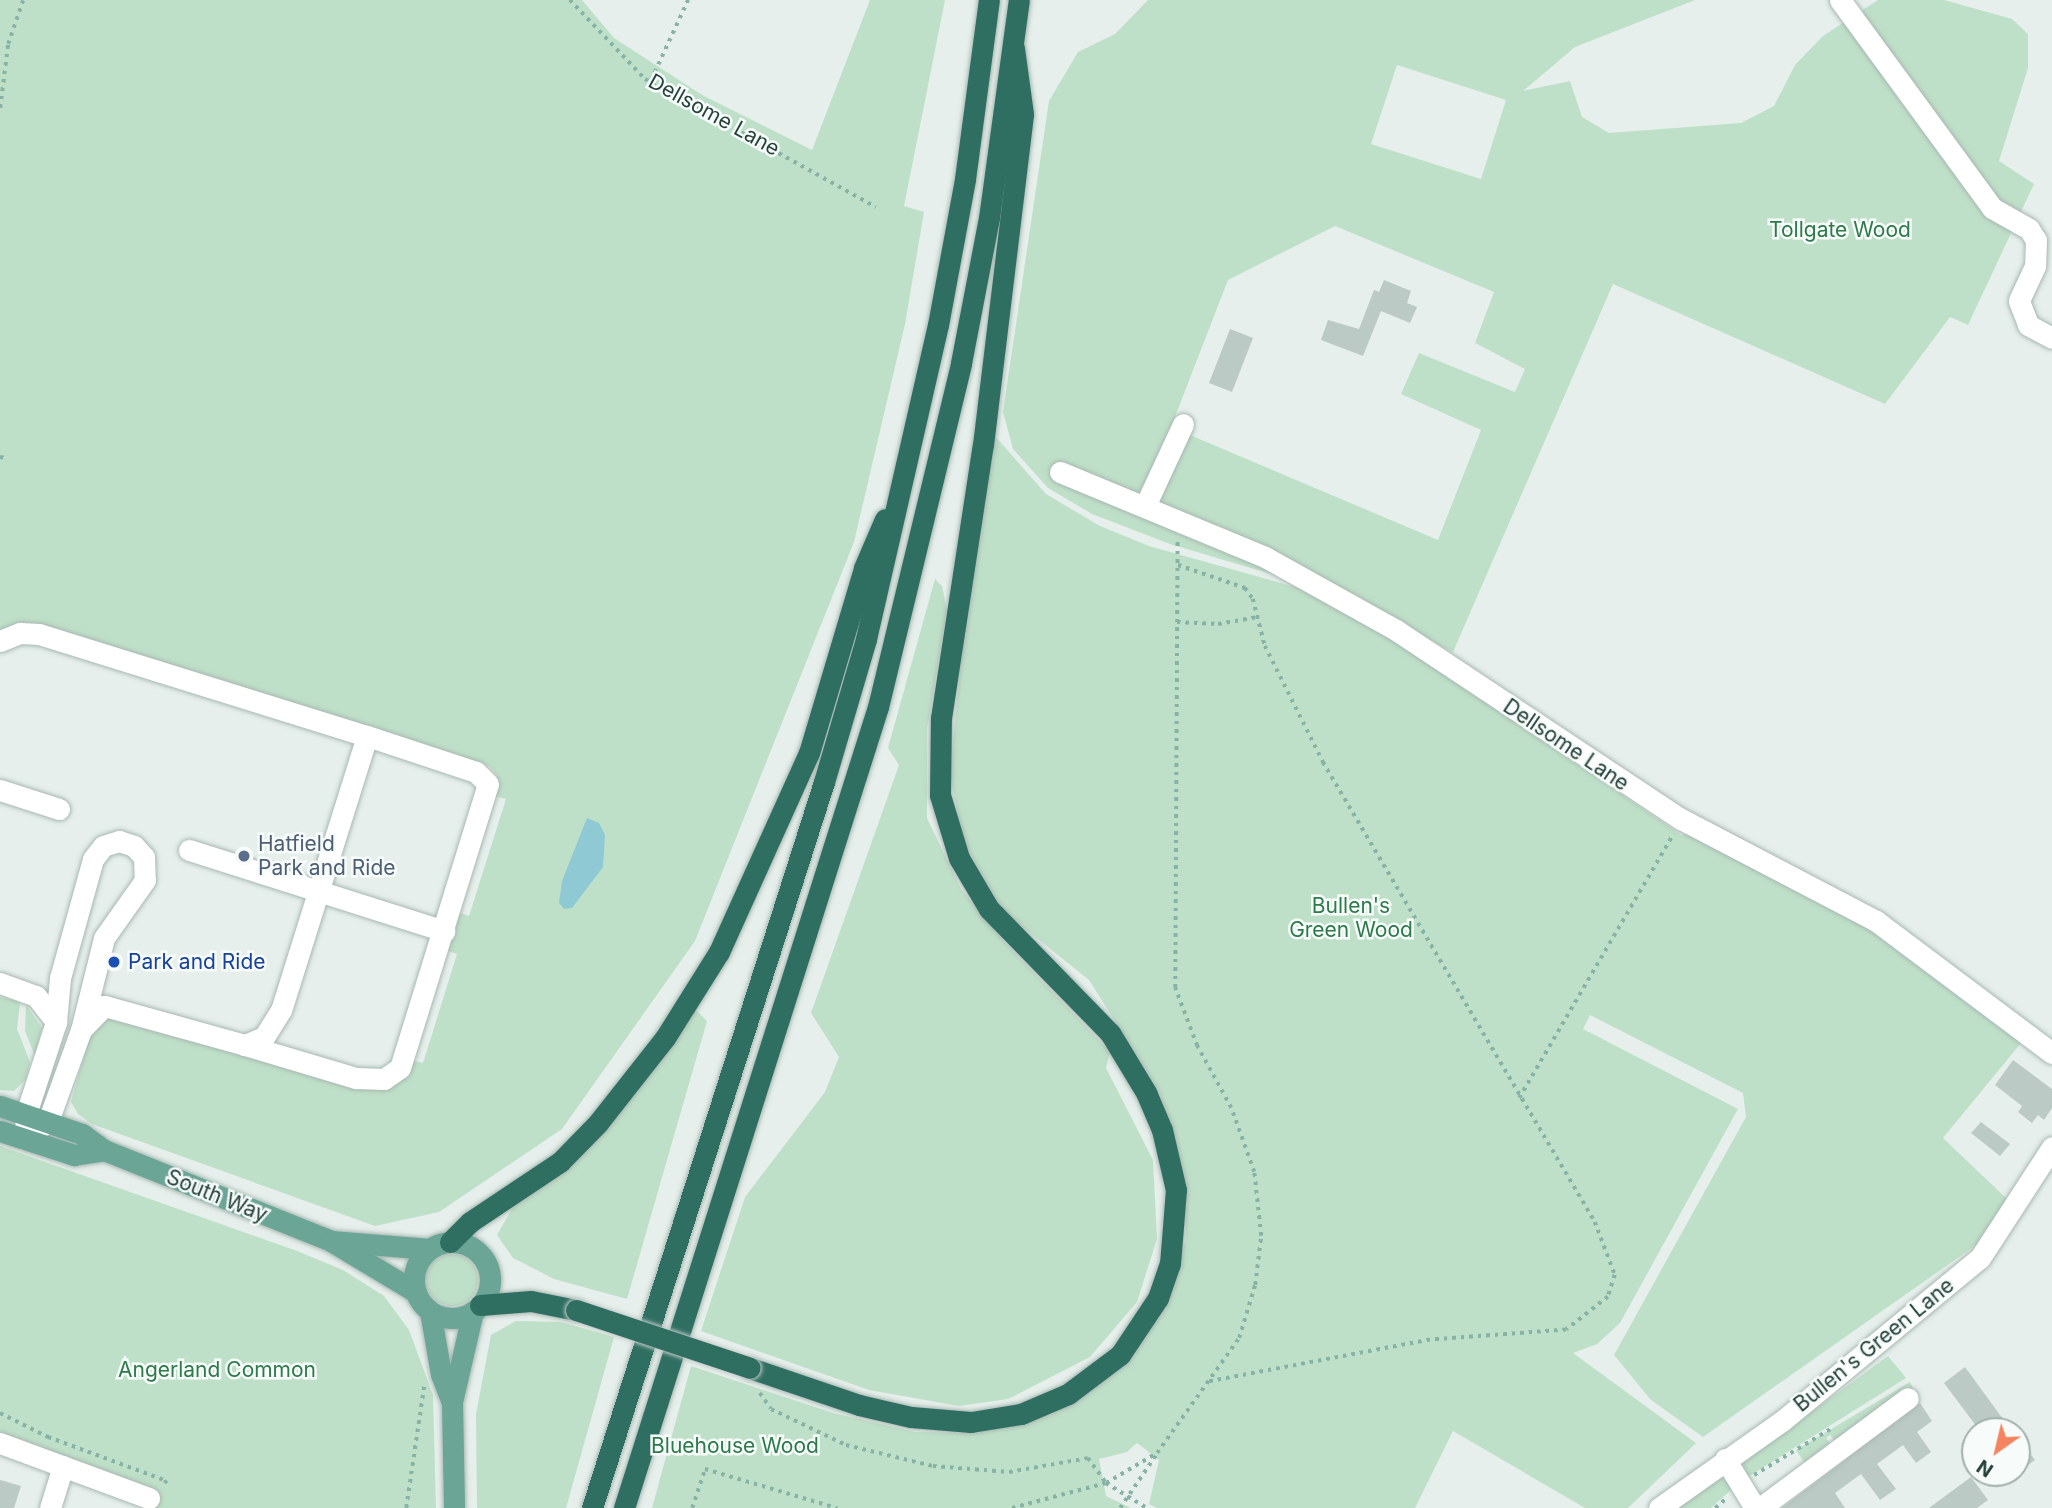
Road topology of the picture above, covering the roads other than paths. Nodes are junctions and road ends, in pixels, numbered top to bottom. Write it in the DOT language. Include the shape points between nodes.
graph roads {
  1 [pos="989,0"];
  2 [pos="1019,0"];
  3 [pos="1840,0"];
  4 [pos="1014,48"];
  5 [pos="2052,338"];
  6 [pos="1183,424"];
  7 [pos="910,462"];
  8 [pos="1059,472"];
  9 [pos="1145,506"];
  10 [pos="0,641"];
  11 [pos="367,736"];
  12 [pos="0,790"];
  13 [pos="59,809"];
  14 [pos="189,850"];
  15 [pos="318,891"];
  16 [pos="444,931"];
  17 [pos="0,983"];
  18 [pos="56,1022"];
  19 [pos="81,1030"];
  20 [pos="246,1045"];
  21 [pos="2052,1053"];
  22 [pos="0,1106"];
  23 [pos="26,1114"];
  24 [pos="48,1121"];
  25 [pos="0,1130"];
  26 [pos="25,1139"];
  27 [pos="2052,1147"];
  28 [pos="104,1150"];
  29 [pos="331,1241"];
  30 [pos="440,1245"];
  31 [pos="416,1292"];
  32 [pos="477,1308"];
  33 [pos="430,1311"];
  34 [pos="1908,1398"];
  35 [pos="452,1402"];
  36 [pos="0,1443"];
  37 [pos="1725,1459"];
  38 [pos="63,1466"];
  39 [pos="149,1498"];
  40 [pos="50,1508"];
  41 [pos="454,1508"];
  42 [pos="592,1508"];
  43 [pos="624,1508"];
  44 [pos="1659,1508"];
  45 [pos="1757,1508"];
  1 -- 7 [label="highway" via="965,179"];
  2 -- 4 [label="highway"];
  3 -- 5 [label="street" via="1992,208 2029,229 2036,240 2035,266 2019,301 2028,325"];
  4 -- 32 [label="highway, bridge" via="1023,114 983,445 941,718 940,795 958,858 989,909 1084,1004 1129,1061 1165,1141 1176,1190 1175,1232 1158,1298 1120,1354 1094,1379 1021,1414 941,1421 859,1405 576,1310 531,1301"];
  4 -- 43 [label="highway" via="961,363 878,707"];
  6 -- 9 [label="street"];
  7 -- 30 [label="highway" via="864,568 809,752 719,952 665,1038 598,1124 560,1162"];
  7 -- 42 [label="highway" via="824,782"];
  8 -- 9 [label="street, Dellsome Lane"];
  9 -- 21 [label="street, Dellsome Lane" via="1265,556 1396,630 1681,819 1876,921 1951,972"];
  10 -- 11 [label="street" via="20,633 39,634"];
  11 -- 15 [label="street"];
  11 -- 16 [label="street" via="486,779 487,790"];
  12 -- 13 [label="street"];
  14 -- 15 [label="street"];
  15 -- 16 [label="street"];
  15 -- 20 [label="street" via="277,1019 264,1037"];
  16 -- 20 [label="street" via="402,1061 392,1077 345,1076"];
  17 -- 18 [label="street" via="36,996"];
  18 -- 19 [label="street" via="60,978 93,859 103,846 127,843 144,857 145,880 104,938"];
  18 -- 23 [label="street"];
  19 -- 20 [label="street" via="104,1006"];
  19 -- 24 [label="street"];
  22 -- 23 [label="main road, South Way"];
  23 -- 24 [label="main road, South Way"];
  23 -- 26 [label="street"];
  24 -- 26 [label="street"];
  24 -- 28 [label="main road, South Way" via="82,1134"];
  25 -- 26 [label="main road, South Way"];
  26 -- 28 [label="main road, South Way" via="74,1155"];
  27 -- 37 [label="street, Bullen's Green Lane" via="1980,1258 1782,1421"];
  28 -- 29 [label="main road, South Way"];
  29 -- 30 [label="main road, South Way"];
  29 -- 31 [label="main road, South Way"];
  30 -- 31 [label="main road" via="416,1268"];
  30 -- 32 [label="main road" via="471,1247 486,1264 489,1285"];
  31 -- 33 [label="main road"];
  32 -- 33 [label="main road" via="452,1318"];
  32 -- 35 [label="main road"];
  33 -- 35 [label="main road" via="441,1374"];
  34 -- 45 [label="street"];
  35 -- 41 [label="main road"];
  36 -- 38 [label="street"];
  37 -- 44 [label="street, Bullen's Green Lane"];
  37 -- 45 [label="street"];
  38 -- 39 [label="street"];
  38 -- 40 [label="street"];
}
